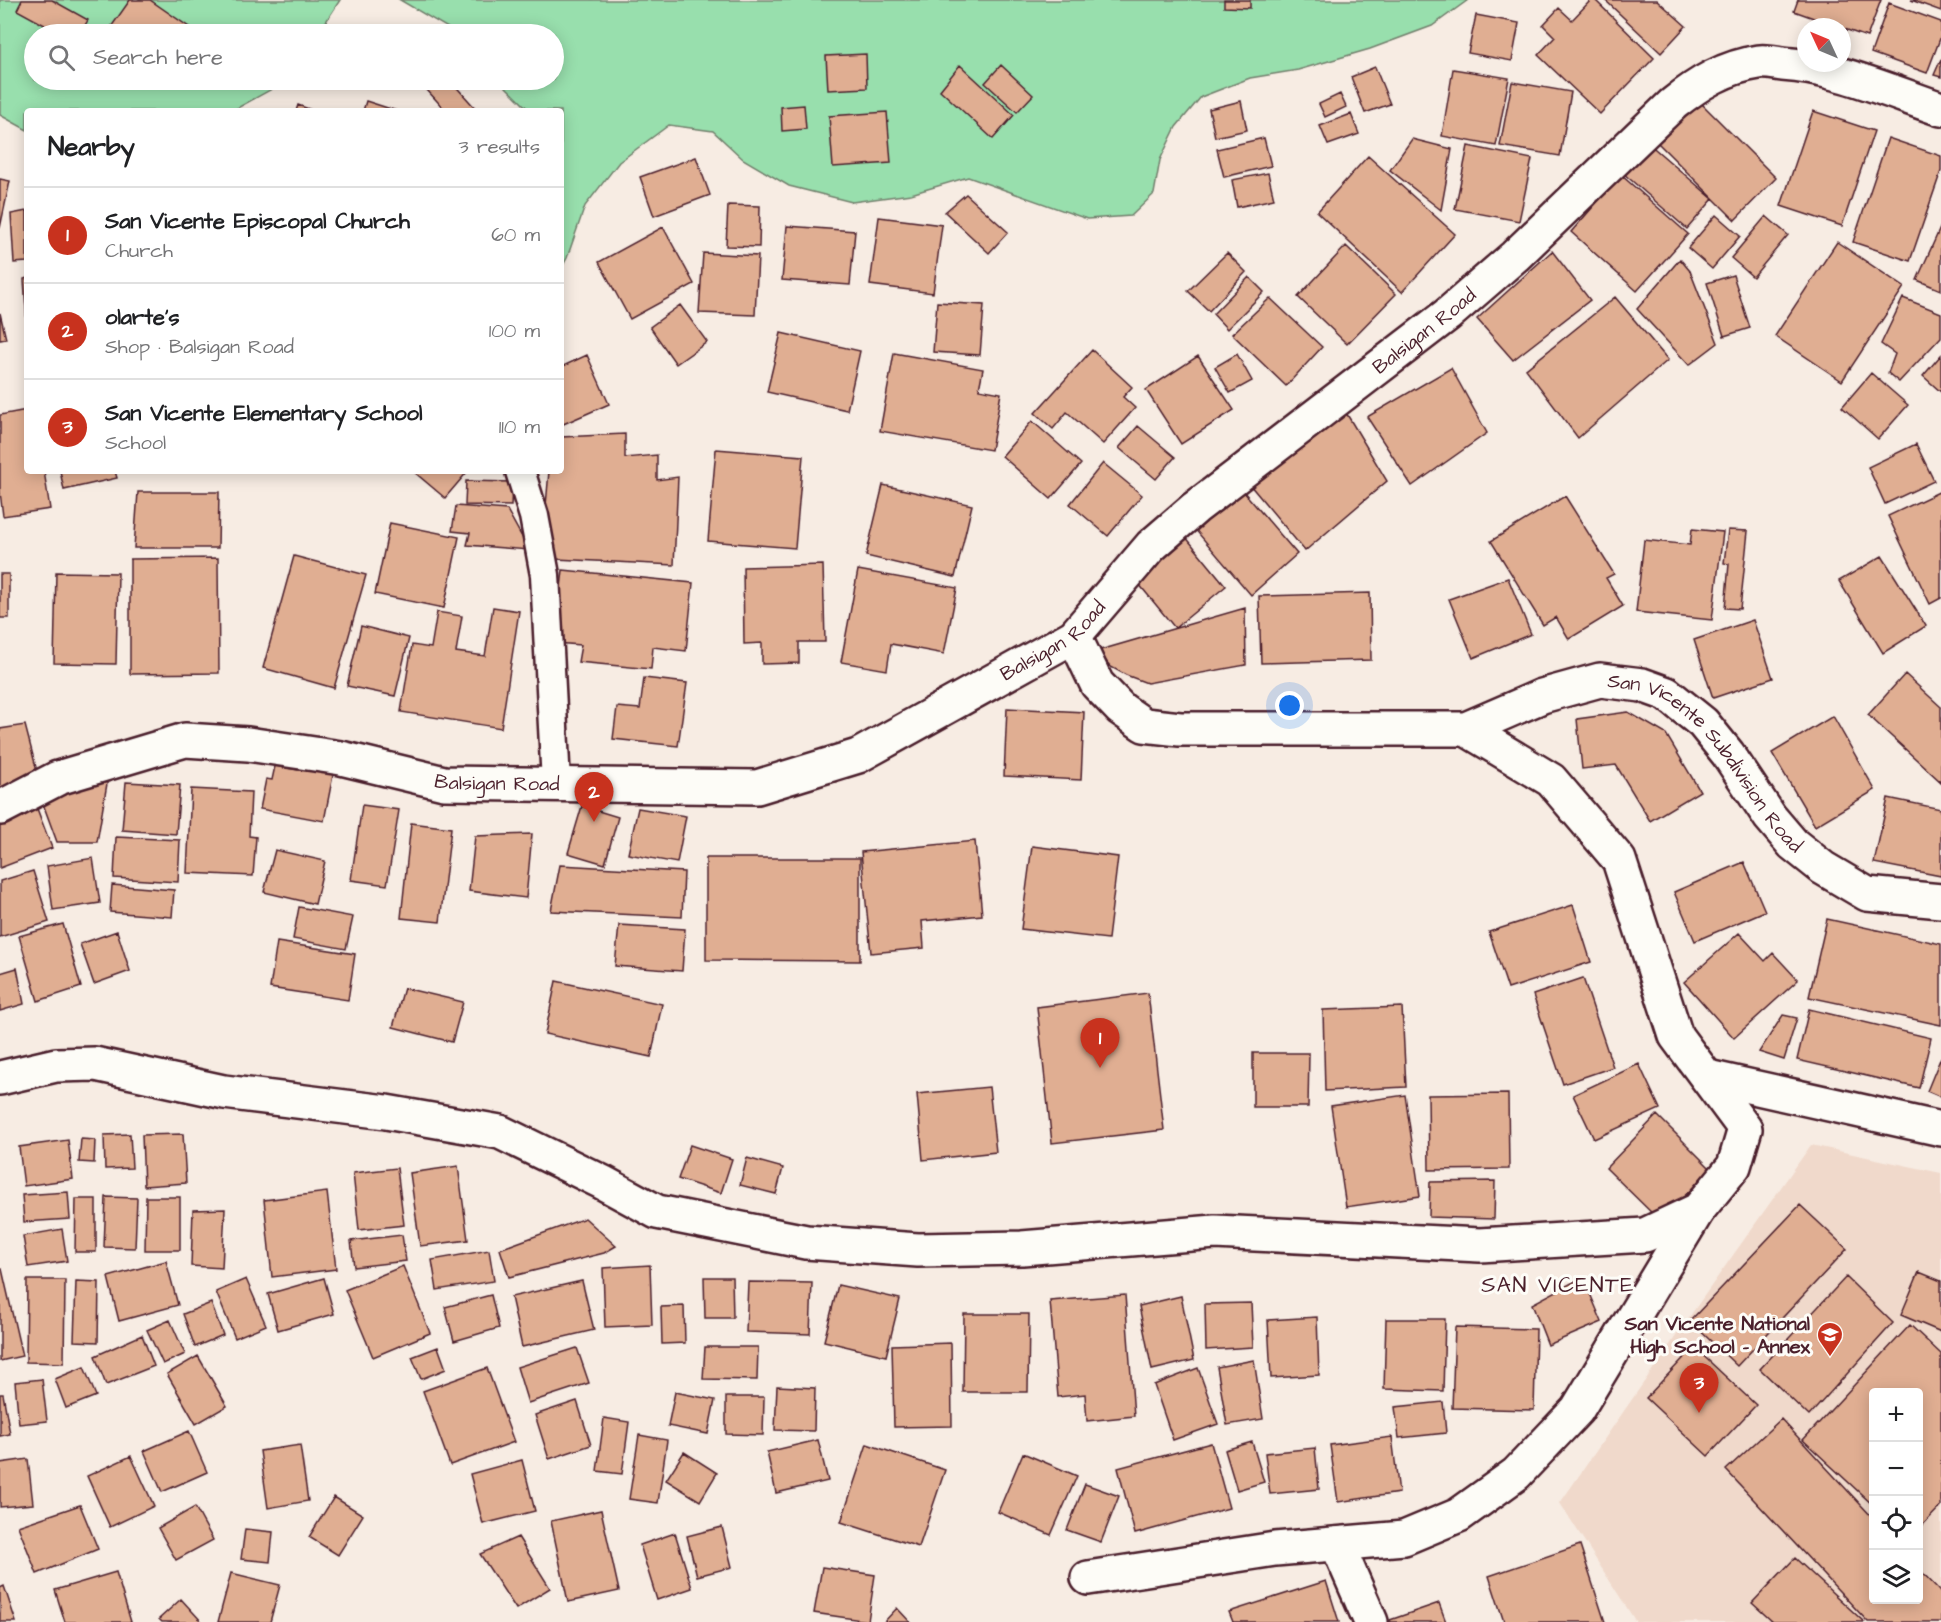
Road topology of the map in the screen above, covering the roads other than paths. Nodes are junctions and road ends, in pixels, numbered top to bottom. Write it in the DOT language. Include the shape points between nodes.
graph roads {
  1 [pos="1941,109"];
  2 [pos="521,474"];
  3 [pos="1074,636"];
  4 [pos="1466,729"];
  5 [pos="556,783"];
  6 [pos="0,808"];
  7 [pos="1941,901"];
  8 [pos="1707,1077"];
  9 [pos="0,1078"];
  10 [pos="1941,1129"];
  11 [pos="1698,1210"];
  12 [pos="1337,1544"];
  13 [pos="1089,1578"];
  14 [pos="1371,1622"];
  1 -- 3 [label="street, Balsigan Road" via="1828,71 1795,64 1760,62 1725,71 1698,84 1447,315 1151,546"];
  2 -- 5 [label="lane" via="545,575"];
  3 -- 4 [label="street, San Vicente Subdivision Road" via="1098,684 1121,710 1144,725 1180,729"];
  3 -- 5 [label="street, Balsigan Road" via="858,756 757,787"];
  4 -- 7 [label="street, San Vicente Subdivision Road" via="1542,696 1600,680 1642,685 1667,694 1703,723 1770,817 1793,844 1823,868 1867,894"];
  4 -- 8 [label="street" via="1551,780 1618,860 1676,1036"];
  5 -- 6 [label="street, Balsigan Road" via="444,783 341,758 248,744 185,740 58,778"];
  8 -- 10 [label="street"];
  8 -- 11 [label="street" via="1745,1129 1734,1166"];
  9 -- 11 [label="street" via="56,1065 94,1064 225,1092 386,1112 500,1132 657,1212 806,1242 918,1250 1022,1248 1215,1232 1479,1245 1645,1235"];
  11 -- 12 [label="street" via="1577,1410 1516,1474 1459,1515 1404,1538"];
  12 -- 13 [label="street" via="1275,1549"];
  12 -- 14 [label="street"];
}
